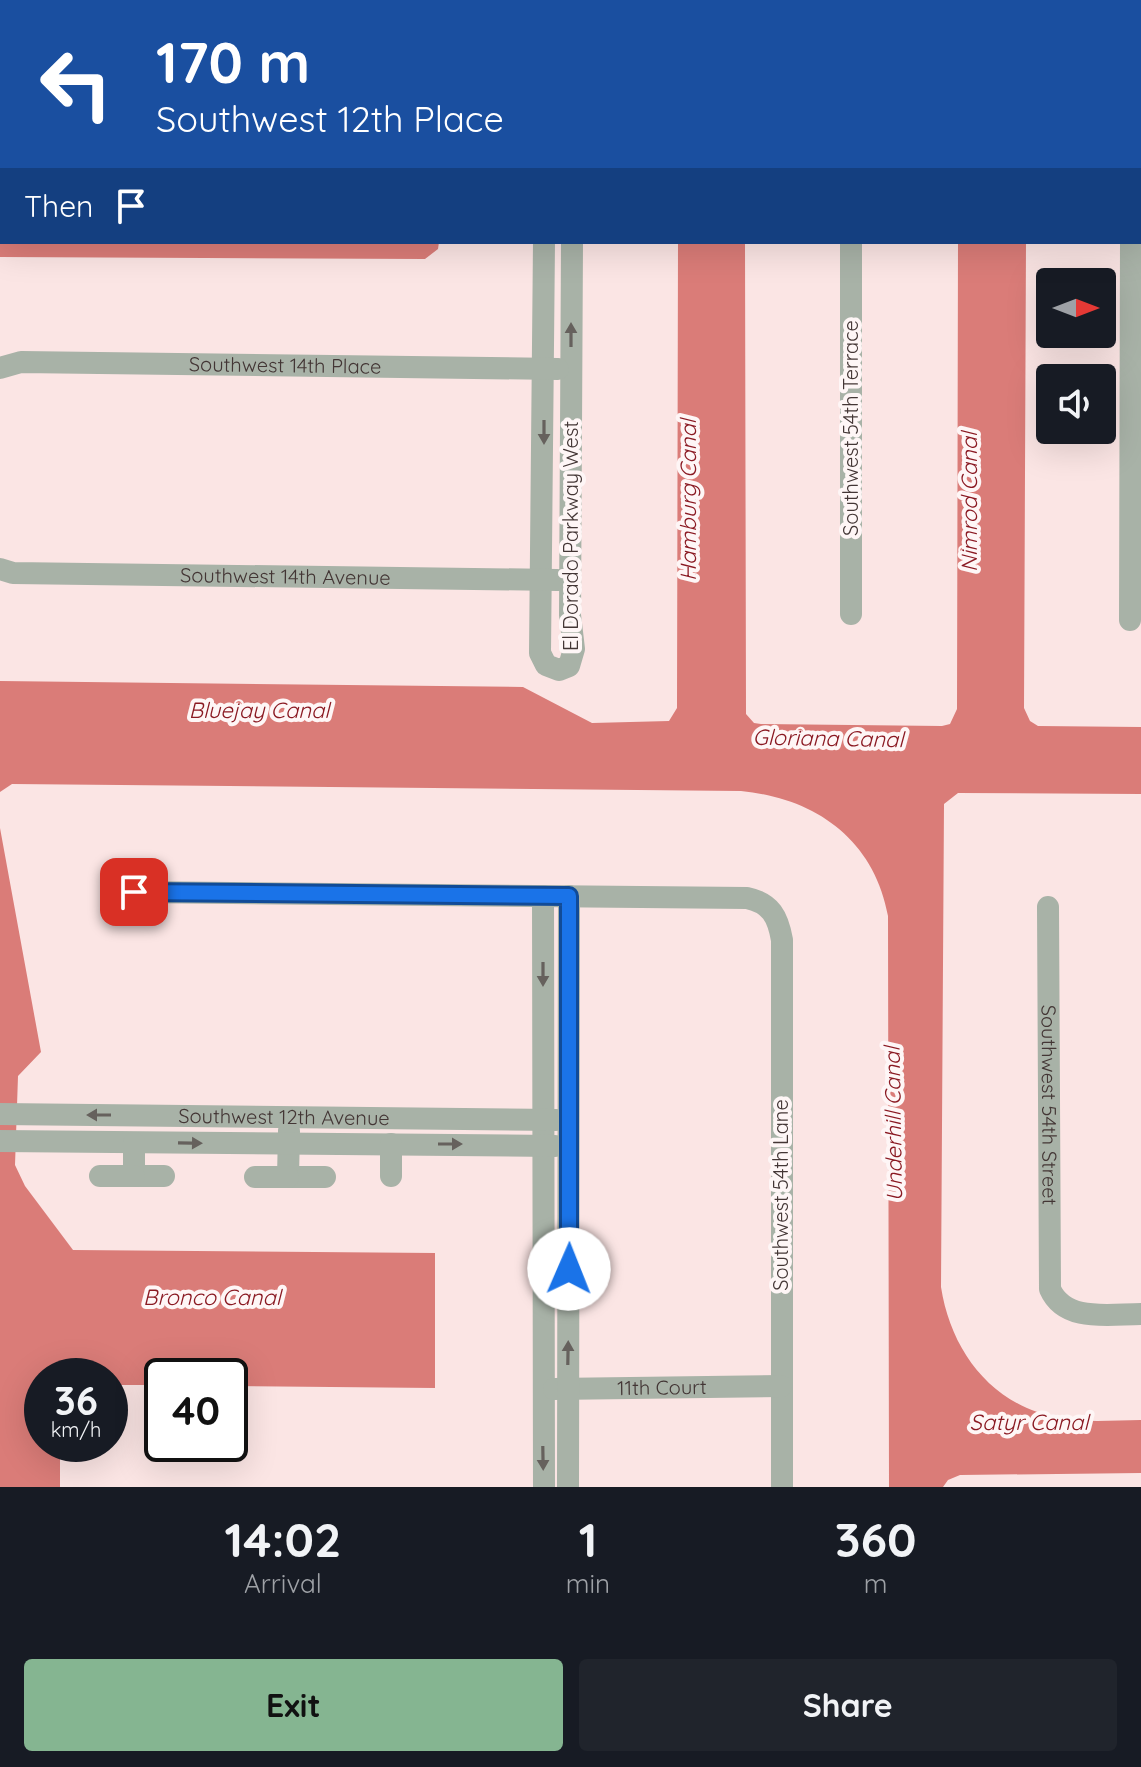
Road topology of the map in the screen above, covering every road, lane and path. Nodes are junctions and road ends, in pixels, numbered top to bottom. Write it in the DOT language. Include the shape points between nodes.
graph roads {
  1 [pos="544,244"];
  2 [pos="572,244"];
  3 [pos="851,244"];
  4 [pos="1131,244"];
  5 [pos="0,368"];
  6 [pos="544,369"];
  7 [pos="571,369"];
  8 [pos="0,569"];
  9 [pos="543,580"];
  10 [pos="570,581"];
  11 [pos="851,614"];
  12 [pos="1130,620"];
  13 [pos="134,892"];
  14 [pos="543,896"];
  15 [pos="569,896"];
  16 [pos="1048,907"];
  17 [pos="0,1114"];
  18 [pos="290,1118"];
  19 [pos="543,1120"];
  20 [pos="569,1120"];
  21 [pos="0,1141"];
  22 [pos="134,1143"];
  23 [pos="289,1144"];
  24 [pos="391,1144"];
  25 [pos="543,1146"];
  26 [pos="569,1146"];
  27 [pos="100,1176"];
  28 [pos="134,1176"];
  29 [pos="164,1176"];
  30 [pos="391,1176"];
  31 [pos="255,1177"];
  32 [pos="288,1177"];
  33 [pos="325,1177"];
  34 [pos="1141,1314"];
  35 [pos="781,1386"];
  36 [pos="543,1389"];
  37 [pos="567,1389"];
  38 [pos="544,1487"];
  39 [pos="568,1487"];
  40 [pos="782,1487"];
  1 -- 6 [label="street, El Dorado Parkway West"];
  7 -- 2 [label="street, El Dorado Parkway West, one-way"];
  3 -- 11 [label="street, Southwest 54th Terrace"];
  4 -- 12 [label="street"];
  5 -- 6 [label="street, Southwest 14th Place" via="21,362"];
  6 -- 7 [label="street, Southwest 14th Place"];
  6 -- 9 [label="street, El Dorado Parkway West, one-way"];
  7 -- 10 [label="street, El Dorado Parkway West"];
  8 -- 9 [label="street, Southwest 14th Avenue"];
  9 -- 10 [label="street, Southwest 14th Avenue"];
  9 -- 10 [label="street, El Dorado Parkway West" via="540,653 546,665 559,670 573,658"];
  13 -- 14 [label="street"];
  14 -- 15 [label="street"];
  14 -- 19 [label="street, one-way"];
  15 -- 20 [label="street"];
  15 -- 35 [label="street, Southwest 54th Lane" via="747,898 769,907 777,917 782,940"];
  16 -- 34 [label="street, Southwest 54th Street" via="1047,1275 1056,1303 1072,1312"];
  18 -- 17 [label="street, Southwest 12th Avenue, one-way"];
  18 -- 19 [label="street, Southwest 12th Avenue"];
  18 -- 23 [label="street"];
  19 -- 20 [label="street, Southwest 12th Avenue"];
  19 -- 25 [label="street"];
  20 -- 26 [label="street"];
  21 -- 22 [label="street, Southwest 12th Avenue"];
  22 -- 23 [label="street, Southwest 12th Avenue, one-way"];
  22 -- 28 [label="street"];
  23 -- 24 [label="street, Southwest 12th Avenue"];
  23 -- 32 [label="street"];
  24 -- 25 [label="street, Southwest 12th Avenue, one-way"];
  24 -- 30 [label="street"];
  25 -- 26 [label="street, Southwest 12th Avenue"];
  25 -- 36 [label="street"];
  37 -- 26 [label="street, one-way"];
  27 -- 28 [label="street"];
  28 -- 29 [label="street"];
  31 -- 32 [label="street"];
  32 -- 33 [label="street"];
  35 -- 37 [label="street, 11th Court"];
  35 -- 40 [label="street, Southwest 54th Lane"];
  36 -- 37 [label="street, 11th Court"];
  36 -- 38 [label="street, one-way"];
  37 -- 39 [label="street"];
}
